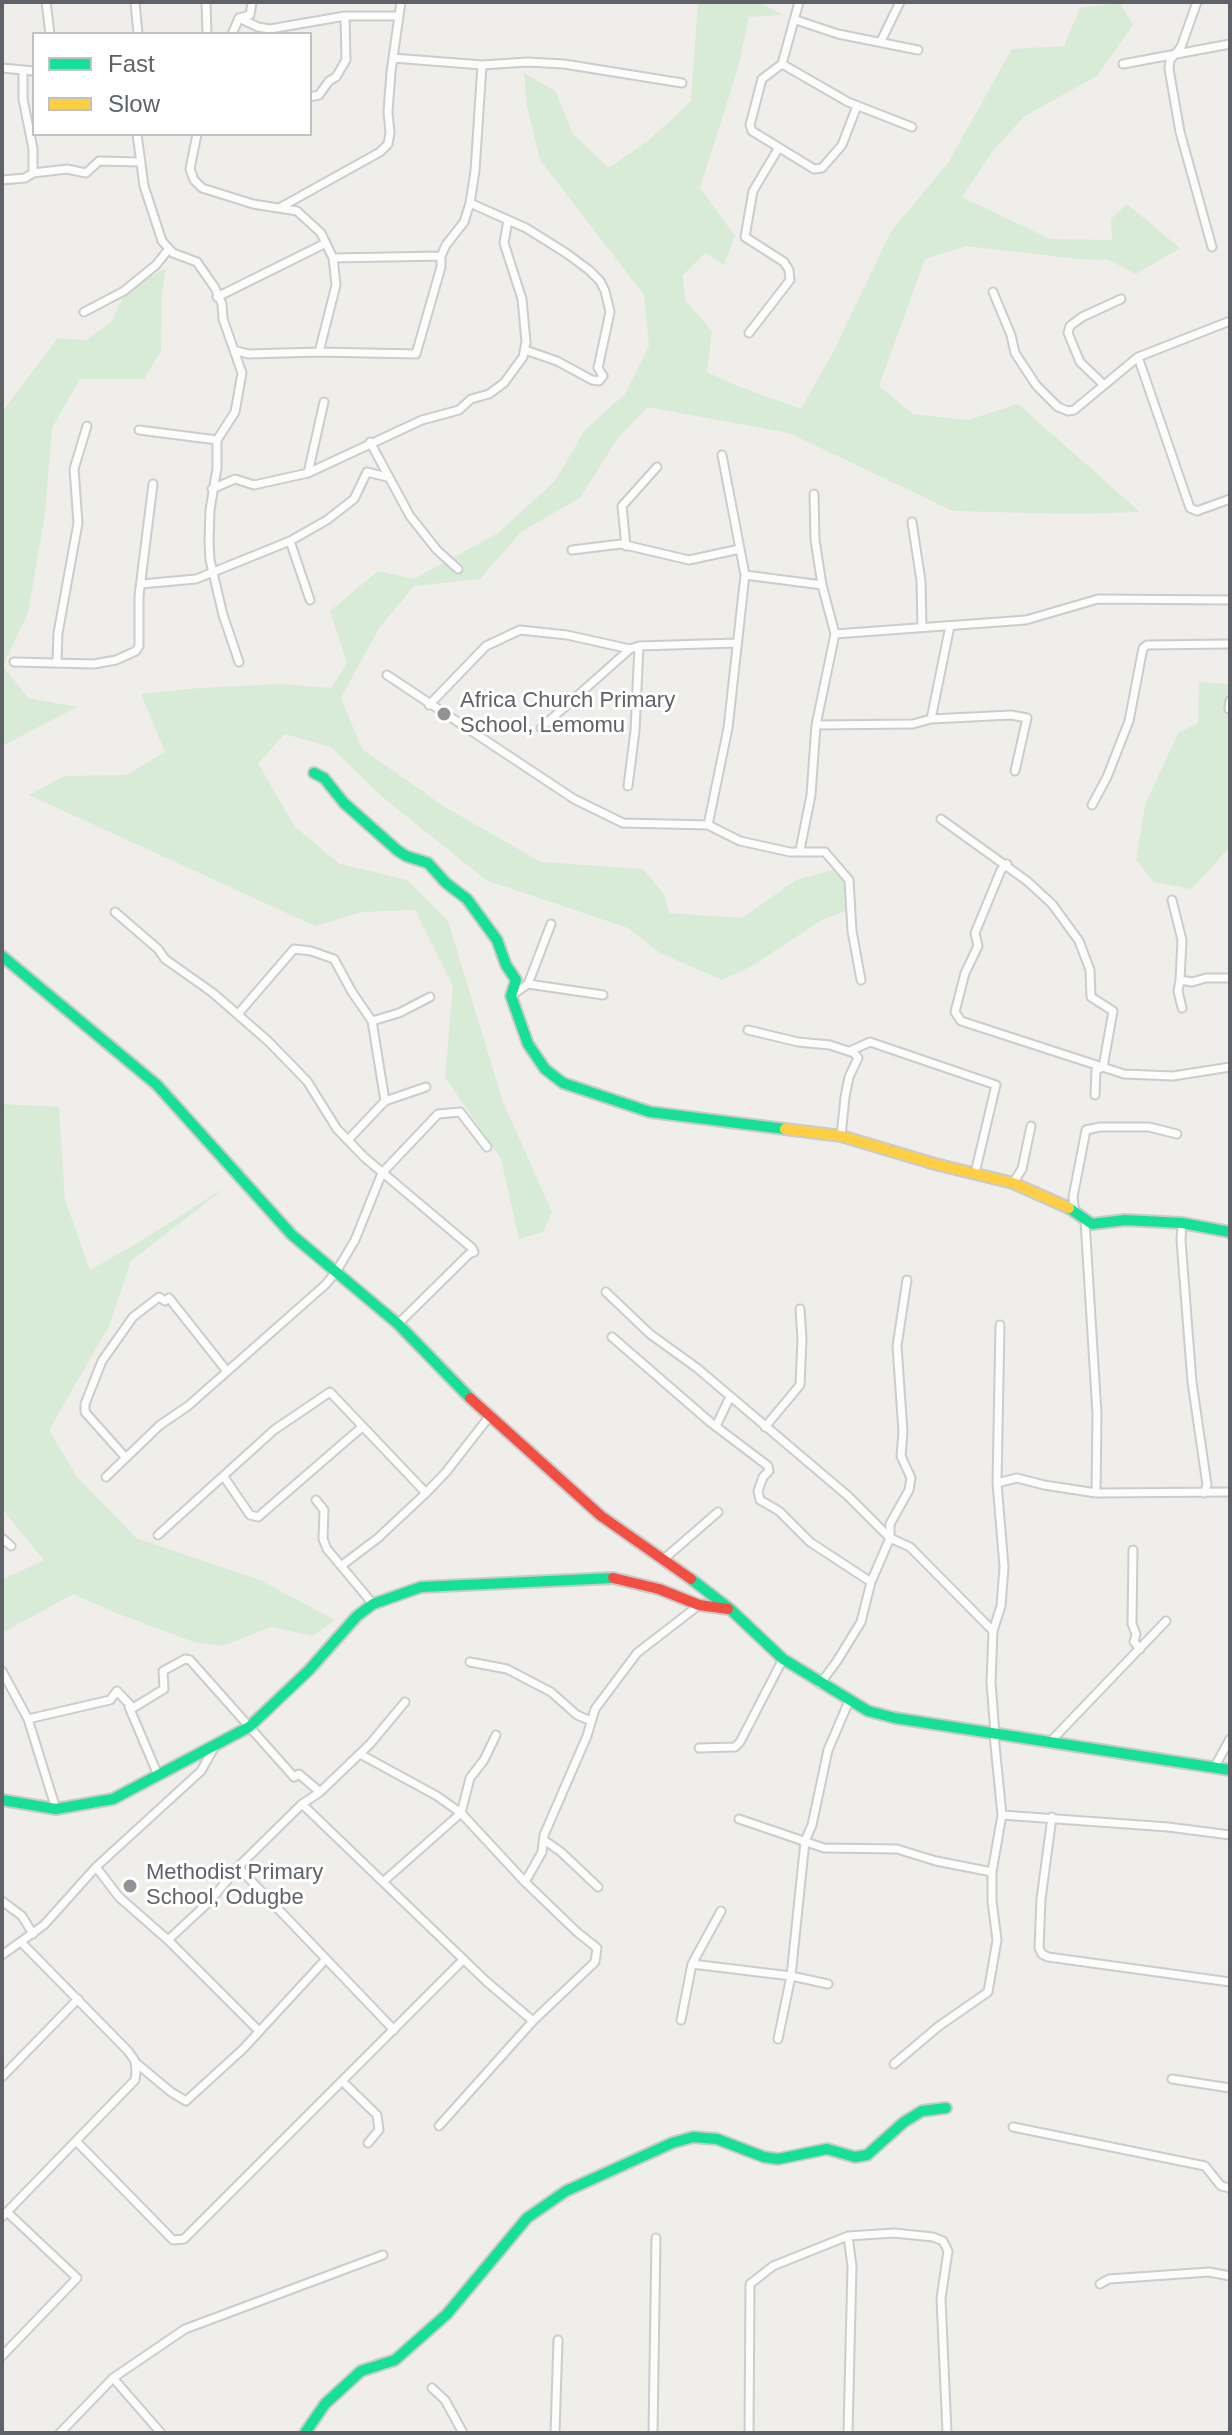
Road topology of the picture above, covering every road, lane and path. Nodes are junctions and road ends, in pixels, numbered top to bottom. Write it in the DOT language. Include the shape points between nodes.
graph roads {
  1 [pos="46,2"];
  2 [pos="135,2"];
  3 [pos="206,2"];
  4 [pos="252,2"];
  5 [pos="401,2"];
  6 [pos="799,2"];
  7 [pos="900,2"];
  8 [pos="1197,2"];
  9 [pos="345,16"];
  10 [pos="399,16"];
  11 [pos="239,18"];
  12 [pos="796,20"];
  13 [pos="50,32"];
  14 [pos="138,32"];
  15 [pos="207,32"];
  16 [pos="233,32"];
  17 [pos="881,41"];
  18 [pos="1230,44"];
  19 [pos="918,50"];
  20 [pos="1177,52"];
  21 [pos="393,58"];
  22 [pos="782,64"];
  23 [pos="1123,64"];
  24 [pos="482,65"];
  25 [pos="2,68"];
  26 [pos="23,71"];
  27 [pos="32,71"];
  28 [pos="682,83"];
  29 [pos="312,97"];
  30 [pos="857,106"];
  31 [pos="912,127"];
  32 [pos="137,136"];
  33 [pos="197,136"];
  34 [pos="778,149"];
  35 [pos="140,162"];
  36 [pos="33,173"];
  37 [pos="2,180"];
  38 [pos="470,203"];
  39 [pos="281,207"];
  40 [pos="508,220"];
  41 [pos="326,243"];
  42 [pos="1212,247"];
  43 [pos="168,250"];
  44 [pos="441,256"];
  45 [pos="333,258"];
  46 [pos="993,292"];
  47 [pos="217,297"];
  48 [pos="1121,299"];
  49 [pos="84,312"];
  50 [pos="1228,322"];
  51 [pos="749,333"];
  52 [pos="1230,335"];
  53 [pos="525,350"];
  54 [pos="237,351"];
  55 [pos="319,352"];
  56 [pos="248,354"];
  57 [pos="1138,357"];
  58 [pos="241,370"];
  59 [pos="1104,385"];
  60 [pos="324,402"];
  61 [pos="87,426"];
  62 [pos="139,430"];
  63 [pos="217,440"];
  64 [pos="370,442"];
  65 [pos="722,455"];
  66 [pos="657,467"];
  67 [pos="308,473"];
  68 [pos="387,477"];
  69 [pos="153,484"];
  70 [pos="212,489"];
  71 [pos="814,494"];
  72 [pos="1230,499"];
  73 [pos="912,522"];
  74 [pos="290,541"];
  75 [pos="626,546"];
  76 [pos="740,549"];
  77 [pos="572,550"];
  78 [pos="458,569"];
  79 [pos="213,572"];
  80 [pos="745,575"];
  81 [pos="141,584"];
  82 [pos="822,585"];
  83 [pos="310,600"];
  84 [pos="1230,600"];
  85 [pos="950,626"];
  86 [pos="922,627"];
  87 [pos="835,634"];
  88 [pos="736,643"];
  89 [pos="1230,644"];
  90 [pos="634,648"];
  91 [pos="14,662"];
  92 [pos="57,662"];
  93 [pos="239,662"];
  94 [pos="387,675"];
  95 [pos="1230,701"];
  96 [pos="429,705"];
  97 [pos="1229,709"];
  98 [pos="931,719"];
  99 [pos="816,725"];
  100 [pos="541,728"];
  101 [pos="1015,771"];
  102 [pos="314,773"];
  103 [pos="628,786"];
  104 [pos="1092,805"];
  105 [pos="941,819"];
  106 [pos="708,825"];
  107 [pos="800,850"];
  108 [pos="1007,864"];
  109 [pos="1172,900"];
  110 [pos="115,912"];
  111 [pos="551,924"];
  112 [pos="2,956"];
  113 [pos="1230,978"];
  114 [pos="861,980"];
  115 [pos="1180,980"];
  116 [pos="528,984"];
  117 [pos="603,995"];
  118 [pos="511,996"];
  119 [pos="430,997"];
  120 [pos="1182,1008"];
  121 [pos="238,1014"];
  122 [pos="372,1021"];
  123 [pos="748,1030"];
  124 [pos="850,1051"];
  125 [pos="1103,1067"];
  126 [pos="1230,1067"];
  127 [pos="426,1087"];
  128 [pos="1095,1095"];
  129 [pos="385,1101"];
  130 [pos="1031,1126"];
  131 [pos="1177,1134"];
  132 [pos="841,1136"];
  133 [pos="348,1140"];
  134 [pos="487,1147"];
  135 [pos="382,1173"];
  136 [pos="975,1173"];
  137 [pos="1013,1183"];
  138 [pos="1075,1213"];
  139 [pos="1085,1221"];
  140 [pos="1182,1223"];
  141 [pos="1230,1232"];
  142 [pos="336,1272"];
  143 [pos="907,1280"];
  144 [pos="606,1292"];
  145 [pos="800,1309"];
  146 [pos="398,1324"];
  147 [pos="1000,1325"];
  148 [pos="612,1337"];
  149 [pos="226,1370"];
  150 [pos="730,1397"];
  151 [pos="489,1417"];
  152 [pos="716,1426"];
  153 [pos="362,1427"];
  154 [pos="765,1427"];
  155 [pos="126,1458"];
  156 [pos="106,1477"];
  157 [pos="224,1477"];
  158 [pos="997,1483"];
  159 [pos="1230,1492"];
  160 [pos="426,1493"];
  161 [pos="1096,1493"];
  162 [pos="1204,1493"];
  163 [pos="316,1500"];
  164 [pos="718,1512"];
  165 [pos="158,1535"];
  166 [pos="2,1538"];
  167 [pos="890,1538"];
  168 [pos="11,1546"];
  169 [pos="1133,1550"];
  170 [pos="665,1558"];
  171 [pos="341,1566"];
  172 [pos="871,1582"];
  173 [pos="373,1604"];
  174 [pos="699,1605"];
  175 [pos="730,1609"];
  176 [pos="1166,1621"];
  177 [pos="993,1631"];
  178 [pos="1140,1649"];
  179 [pos="783,1659"];
  180 [pos="470,1662"];
  181 [pos="2,1671"];
  182 [pos="820,1684"];
  183 [pos="117,1691"];
  184 [pos="849,1701"];
  185 [pos="405,1702"];
  186 [pos="28,1719"];
  187 [pos="591,1721"];
  188 [pos="249,1727"];
  189 [pos="496,1735"];
  190 [pos="995,1735"];
  191 [pos="1230,1739"];
  192 [pos="1050,1742"];
  193 [pos="215,1746"];
  194 [pos="699,1748"];
  195 [pos="360,1754"];
  196 [pos="1214,1768"];
  197 [pos="1230,1770"];
  198 [pos="158,1775"];
  199 [pos="320,1792"];
  200 [pos="2,1800"];
  201 [pos="302,1804"];
  202 [pos="56,1809"];
  203 [pos="461,1813"];
  204 [pos="1002,1815"];
  205 [pos="1052,1817"];
  206 [pos="739,1819"];
  207 [pos="1230,1835"];
  208 [pos="544,1840"];
  209 [pos="805,1841"];
  210 [pos="96,1867"];
  211 [pos="238,1867"];
  212 [pos="992,1872"];
  213 [pos="384,1881"];
  214 [pos="525,1882"];
  215 [pos="598,1887"];
  216 [pos="2,1901"];
  217 [pos="721,1911"];
  218 [pos="33,1934"];
  219 [pos="168,1940"];
  220 [pos="21,1942"];
  221 [pos="2,1955"];
  222 [pos="325,1960"];
  223 [pos="463,1960"];
  224 [pos="692,1964"];
  225 [pos="791,1976"];
  226 [pos="1230,1982"];
  227 [pos="828,1984"];
  228 [pos="78,1999"];
  229 [pos="681,2020"];
  230 [pos="533,2021"];
  231 [pos="394,2030"];
  232 [pos="259,2031"];
  233 [pos="778,2039"];
  234 [pos="135,2061"];
  235 [pos="894,2064"];
  236 [pos="2,2077"];
  237 [pos="1172,2079"];
  238 [pos="342,2081"];
  239 [pos="1230,2088"];
  240 [pos="946,2108"];
  241 [pos="439,2126"];
  242 [pos="1013,2127"];
  243 [pos="76,2141"];
  244 [pos="368,2143"];
  245 [pos="1230,2188"];
  246 [pos="5,2214"];
  247 [pos="848,2236"];
  248 [pos="656,2238"];
  249 [pos="383,2255"];
  250 [pos="1230,2276"];
  251 [pos="1100,2284"];
  252 [pos="558,2340"];
  253 [pos="2,2356"];
  254 [pos="113,2378"];
  255 [pos="432,2388"];
  256 [pos="306,2432"];
  257 [pos="60,2433"];
  258 [pos="161,2433"];
  259 [pos="463,2433"];
  260 [pos="555,2433"];
  261 [pos="653,2433"];
  262 [pos="749,2433"];
  263 [pos="848,2433"];
  264 [pos="947,2433"];
  1 -- 13 [label="street"];
  2 -- 14 [label="street"];
  3 -- 15 [label="street"];
  4 -- 11 [label="street" via="250,15"];
  5 -- 10 [label="street"];
  6 -- 12 [label="street"];
  7 -- 17 [label="street"];
  8 -- 20 [label="street"];
  9 -- 10 [label="street"];
  9 -- 11 [label="street" via="270,29"];
  9 -- 29 [label="street" via="346,60 336,77"];
  10 -- 21 [label="street"];
  11 -- 16 [label="street"];
  12 -- 17 [label="street"];
  12 -- 22 [label="street"];
  17 -- 19 [label="street"];
  18 -- 20 [label="street"];
  20 -- 23 [label="street"];
  20 -- 42 [label="street" via="1169,69 1180,132"];
  21 -- 24 [label="street"];
  21 -- 39 [label="street" via="388,144"];
  22 -- 30 [label="street"];
  22 -- 34 [label="street" via="762,79 750,125 756,136"];
  24 -- 28 [label="street" via="564,64"];
  24 -- 38 [label="street"];
  25 -- 26 [label="street"];
  26 -- 27 [label="street"];
  26 -- 36 [label="street"];
  30 -- 31 [label="street"];
  30 -- 34 [label="street" via="842,145 822,168 814,169"];
  32 -- 35 [label="street"];
  33 -- 39 [label="street" via="190,169 202,188"];
  34 -- 51 [label="street" via="753,191 745,237 784,262 790,280"];
  35 -- 36 [label="street" via="99,161 86,173"];
  35 -- 43 [label="street"];
  36 -- 37 [label="street"];
  38 -- 40 [label="street"];
  38 -- 44 [label="street"];
  39 -- 41 [label="street" via="308,219"];
  40 -- 53 [label="street" via="504,243 522,299"];
  40 -- 53 [label="street" via="589,270 600,281 610,312 599,381"];
  41 -- 45 [label="street"];
  41 -- 47 [label="street"];
  43 -- 47 [label="street" via="197,262"];
  43 -- 49 [label="street" via="133,284"];
  44 -- 45 [label="street"];
  44 -- 55 [label="street" via="416,354"];
  45 -- 55 [label="street" via="336,285"];
  46 -- 59 [label="street" via="1015,353 1058,407 1074,410"];
  47 -- 54 [label="street"];
  48 -- 59 [label="street" via="1082,317 1068,333 1080,362"];
  50 -- 52 [label="street"];
  50 -- 57 [label="street"];
  53 -- 64 [label="street" via="514,372 489,394"];
  54 -- 56 [label="street"];
  54 -- 58 [label="street"];
  55 -- 56 [label="street"];
  56 -- 58 [label="street"];
  57 -- 59 [label="street"];
  57 -- 72 [label="street" via="1190,508 1197,511"];
  58 -- 63 [label="street" via="235,412"];
  60 -- 67 [label="street"];
  61 -- 92 [label="street" via="74,469 78,523"];
  62 -- 63 [label="street"];
  63 -- 70 [label="street"];
  64 -- 67 [label="street"];
  64 -- 68 [label="street"];
  65 -- 76 [label="street"];
  66 -- 75 [label="street" via="622,506"];
  67 -- 70 [label="street" via="254,485 235,479"];
  68 -- 74 [label="street" via="367,472 354,499"];
  68 -- 78 [label="street" via="410,516"];
  69 -- 81 [label="street"];
  70 -- 79 [label="street"];
  71 -- 82 [label="street"];
  73 -- 86 [label="street"];
  74 -- 79 [label="street"];
  74 -- 83 [label="street"];
  75 -- 76 [label="street" via="689,560"];
  75 -- 77 [label="street"];
  76 -- 80 [label="street"];
  79 -- 81 [label="street" via="179,582"];
  79 -- 93 [label="street"];
  80 -- 82 [label="street"];
  80 -- 88 [label="street"];
  81 -- 92 [label="street" via="136,651 94,664"];
  82 -- 87 [label="street"];
  84 -- 85 [label="street" via="1098,599 1026,620"];
  85 -- 86 [label="street"];
  85 -- 98 [label="street"];
  86 -- 87 [label="street"];
  87 -- 99 [label="street"];
  88 -- 90 [label="street"];
  88 -- 106 [label="street" via="728,728"];
  89 -- 104 [label="street" via="1143,648 1129,721"];
  90 -- 96 [label="street" via="520,630 486,646"];
  90 -- 100 [label="street"];
  90 -- 103 [label="street" via="635,731"];
  91 -- 92 [label="street"];
  94 -- 96 [label="street"];
  95 -- 97 [label="street"];
  96 -- 106 [label="street" via="574,799 623,823"];
  98 -- 99 [label="street" via="913,724"];
  98 -- 101 [label="street" via="1027,718"];
  99 -- 107 [label="street"];
  102 -- 118 [label="street" via="397,850 428,863 467,899 497,940 516,980"];
  105 -- 108 [label="street"];
  106 -- 107 [label="street" via="740,841"];
  107 -- 114 [label="street" via="825,852 849,880"];
  108 -- 125 [label="street" via="1052,904 1079,941 1090,970 1091,997 1113,1011"];
  108 -- 125 [label="street" via="982,913 975,933 978,946 955,1012 961,1021"];
  109 -- 115 [label="street" via="1182,940"];
  110 -- 121 [label="street" via="165,959"];
  111 -- 116 [label="street"];
  112 -- 142 [label="street" via="157,1085 292,1235"];
  113 -- 115 [label="street"];
  115 -- 120 [label="street"];
  116 -- 117 [label="street"];
  116 -- 118 [label="street"];
  118 -- 132 [label="street" via="534,1056 563,1083 650,1112"];
  119 -- 122 [label="street"];
  121 -- 122 [label="street" via="294,949 334,959"];
  121 -- 133 [label="street" via="307,1081"];
  122 -- 129 [label="street"];
  123 -- 124 [label="street"];
  124 -- 132 [label="street" via="858,1058 849,1077"];
  124 -- 136 [label="street" via="870,1042 996,1085"];
  125 -- 126 [label="street" via="1147,1077"];
  125 -- 128 [label="street" via="1096,1070"];
  127 -- 129 [label="street"];
  129 -- 133 [label="street"];
  130 -- 137 [label="street" via="1022,1169"];
  131 -- 138 [label="street" via="1149,1127 1086,1130 1073,1197"];
  132 -- 136 [label="street"];
  133 -- 135 [label="street"];
  134 -- 135 [label="street" via="460,1112 438,1114"];
  135 -- 142 [label="street"];
  135 -- 146 [label="street" via="474,1252"];
  136 -- 137 [label="street"];
  137 -- 138 [label="street"];
  138 -- 139 [label="street"];
  139 -- 140 [label="street"];
  139 -- 161 [label="street" via="1097,1414"];
  140 -- 141 [label="street"];
  140 -- 162 [label="street"];
  142 -- 146 [label="street"];
  142 -- 149 [label="street"];
  143 -- 167 [label="street" via="897,1346 901,1456 911,1478 890,1524"];
  144 -- 150 [label="street"];
  145 -- 154 [label="street" via="800,1385"];
  146 -- 151 [label="street"];
  147 -- 158 [label="street"];
  148 -- 152 [label="street"];
  149 -- 155 [label="street"];
  149 -- 155 [label="street" via="169,1298 159,1297 133,1317 102,1361 85,1404 85,1412"];
  150 -- 152 [label="street"];
  150 -- 154 [label="street"];
  151 -- 160 [label="street"];
  151 -- 170 [label="street" via="601,1516"];
  152 -- 172 [label="street" via="768,1466 758,1491 760,1500 810,1542"];
  153 -- 157 [label="street" via="330,1392 274,1430"];
  153 -- 157 [label="street" via="258,1517 250,1515"];
  153 -- 160 [label="street"];
  154 -- 167 [label="street"];
  155 -- 156 [label="street"];
  157 -- 165 [label="street"];
  158 -- 161 [label="street" via="1024,1478"];
  158 -- 177 [label="street" via="1004,1567"];
  159 -- 162 [label="street"];
  160 -- 171 [label="street"];
  161 -- 162 [label="street"];
  163 -- 171 [label="street" via="324,1510 323,1539"];
  164 -- 170 [label="street"];
  166 -- 168 [label="street"];
  167 -- 172 [label="street"];
  167 -- 177 [label="street" via="910,1547"];
  169 -- 178 [label="street" via="1132,1624"];
  170 -- 175 [label="street"];
  171 -- 173 [label="street"];
  172 -- 182 [label="street" via="861,1622"];
  173 -- 174 [label="street" via="421,1587 616,1578"];
  173 -- 188 [label="street"];
  174 -- 175 [label="street"];
  174 -- 187 [label="street" via="637,1653"];
  175 -- 179 [label="street"];
  176 -- 178 [label="street"];
  177 -- 190 [label="street"];
  178 -- 192 [label="street"];
  179 -- 182 [label="street"];
  179 -- 194 [label="street" via="740,1742 735,1747"];
  180 -- 187 [label="street" via="507,1669"];
  181 -- 186 [label="street"];
  182 -- 184 [label="street"];
  183 -- 186 [label="street" via="110,1700"];
  183 -- 188 [label="street" via="133,1708 164,1689 163,1671 190,1660"];
  183 -- 198 [label="street" via="136,1719"];
  184 -- 190 [label="street" via="895,1718"];
  184 -- 209 [label="street" via="828,1750"];
  185 -- 195 [label="street"];
  186 -- 202 [label="street"];
  187 -- 208 [label="street"];
  188 -- 193 [label="street"];
  188 -- 199 [label="street" via="294,1777 299,1774"];
  189 -- 203 [label="street" via="470,1778"];
  190 -- 192 [label="street"];
  190 -- 204 [label="street"];
  191 -- 196 [label="street"];
  192 -- 196 [label="street"];
  193 -- 198 [label="street"];
  193 -- 210 [label="street" via="201,1771"];
  195 -- 199 [label="street"];
  195 -- 203 [label="street"];
  196 -- 197 [label="street"];
  198 -- 202 [label="street" via="113,1799"];
  199 -- 201 [label="street"];
  200 -- 202 [label="street"];
  201 -- 211 [label="street"];
  201 -- 213 [label="street"];
  203 -- 213 [label="street"];
  203 -- 214 [label="street"];
  204 -- 205 [label="street"];
  204 -- 212 [label="street"];
  205 -- 207 [label="street"];
  205 -- 226 [label="street" via="1041,1899 1042,1954"];
  206 -- 209 [label="street"];
  208 -- 214 [label="street"];
  208 -- 215 [label="street"];
  209 -- 212 [label="street" via="829,1849 897,1849"];
  209 -- 225 [label="street"];
  210 -- 218 [label="street"];
  210 -- 219 [label="street" via="119,1897"];
  211 -- 219 [label="street"];
  211 -- 222 [label="street"];
  212 -- 235 [label="street" via="997,1940 988,1992"];
  213 -- 223 [label="street"];
  214 -- 230 [label="street" via="598,1954"];
  216 -- 218 [label="street" via="22,1916"];
  217 -- 224 [label="street"];
  218 -- 220 [label="street"];
  219 -- 232 [label="street"];
  220 -- 221 [label="street"];
  220 -- 228 [label="street"];
  222 -- 231 [label="street"];
  222 -- 232 [label="street"];
  223 -- 230 [label="street"];
  223 -- 231 [label="street"];
  224 -- 225 [label="street"];
  224 -- 229 [label="street"];
  225 -- 227 [label="street"];
  225 -- 233 [label="street"];
  228 -- 234 [label="street"];
  228 -- 236 [label="street"];
  230 -- 241 [label="street"];
  231 -- 238 [label="street"];
  232 -- 234 [label="street" via="186,2101"];
  234 -- 243 [label="street" via="135,2080"];
  237 -- 239 [label="street"];
  238 -- 243 [label="street" via="178,2241"];
  238 -- 244 [label="street" via="377,2115 379,2130"];
  240 -- 256 [label="street" via="922,2111 867,2155 827,2149 778,2159 717,2139 693,2137 566,2191 527,2218 447,2314 395,2360 361,2371 325,2404"];
  242 -- 245 [label="street" via="1205,2166 1221,2186"];
  243 -- 246 [label="street"];
  246 -- 253 [label="street" via="77,2278"];
  247 -- 262 [label="street" via="773,2266 750,2284"];
  247 -- 263 [label="street"];
  247 -- 264 [label="street" via="894,2233 943,2241 948,2251 941,2298"];
  248 -- 261 [label="street"];
  249 -- 254 [label="street" via="185,2329"];
  250 -- 251 [label="street" via="1209,2272"];
  252 -- 260 [label="street"];
  254 -- 257 [label="street"];
  254 -- 258 [label="street"];
  255 -- 259 [label="street"];
}
